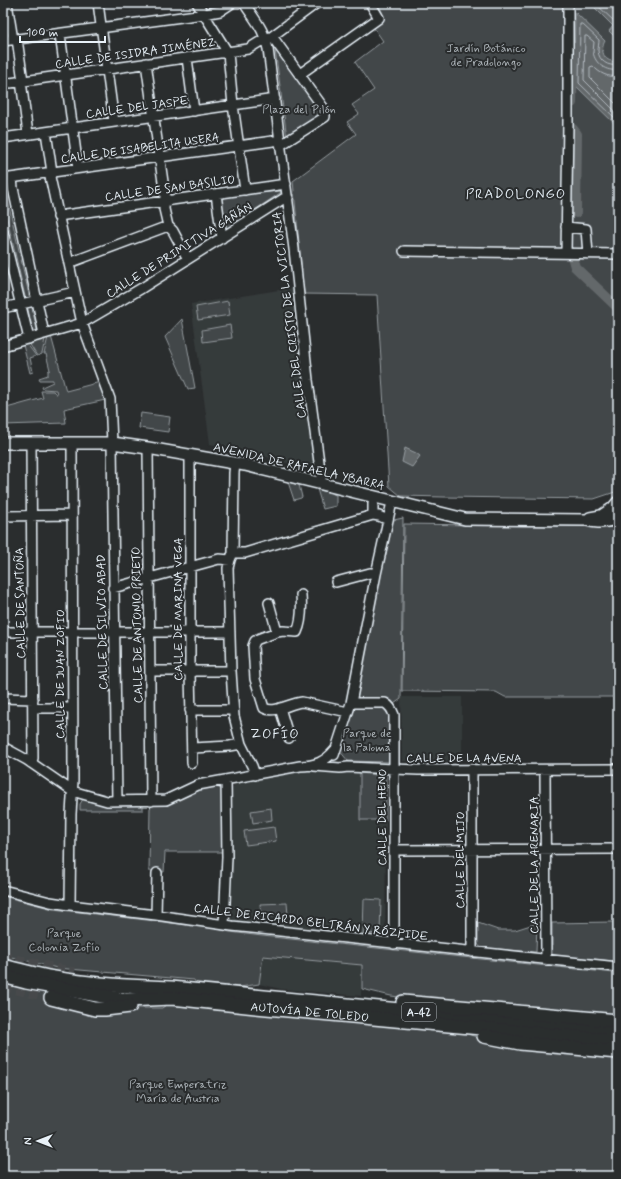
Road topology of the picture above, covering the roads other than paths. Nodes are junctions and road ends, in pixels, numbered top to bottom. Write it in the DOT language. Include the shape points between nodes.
graph roads {
  1 [pos="8,3"];
  2 [pos="98,3"];
  3 [pos="197,3"];
  4 [pos="232,3"];
  5 [pos="244,3"];
  6 [pos="317,3"];
  7 [pos="370,3"];
  8 [pos="568,3"];
  9 [pos="204,14"];
  10 [pos="101,27"];
  11 [pos="60,34"];
  12 [pos="268,37"];
  13 [pos="15,40"];
  14 [pos="3,42"];
  15 [pos="228,53"];
  16 [pos="187,58"];
  17 [pos="146,63"];
  18 [pos="107,69"];
  19 [pos="300,74"];
  20 [pos="65,75"];
  21 [pos="22,81"];
  22 [pos="3,84"];
  23 [pos="275,99"];
  24 [pos="233,105"];
  25 [pos="194,111"];
  26 [pos="153,116"];
  27 [pos="114,122"];
  28 [pos="72,128"];
  29 [pos="46,132"];
  30 [pos="28,134"];
  31 [pos="3,138"];
  32 [pos="280,142"];
  33 [pos="239,146"];
  34 [pos="160,157"];
  35 [pos="78,168"];
  36 [pos="52,172"];
  37 [pos="8,178"];
  38 [pos="286,184"];
  39 [pos="13,188"];
  40 [pos="245,190"];
  41 [pos="3,191"];
  42 [pos="216,194"];
  43 [pos="288,198"];
  44 [pos="165,201"];
  45 [pos="58,216"];
  46 [pos="168,226"];
  47 [pos="566,227"];
  48 [pos="3,232"];
  49 [pos="222,238"];
  50 [pos="25,246"];
  51 [pos="7,250"];
  52 [pos="404,251"];
  53 [pos="566,253"];
  54 [pos="588,254"];
  55 [pos="618,254"];
  56 [pos="188,259"];
  57 [pos="69,263"];
  58 [pos="75,292"];
  59 [pos="37,301"];
  60 [pos="20,304"];
  61 [pos="3,308"];
  62 [pos="82,323"];
  63 [pos="44,334"];
  64 [pos="29,338"];
  65 [pos="3,346"];
  66 [pos="3,443"];
  67 [pos="31,443"];
  68 [pos="72,443"];
  69 [pos="112,443"];
  70 [pos="148,448"];
  71 [pos="190,455"];
  72 [pos="235,463"];
  73 [pos="320,483"];
  74 [pos="375,497"];
  75 [pos="392,502"];
  76 [pos="616,505"];
  77 [pos="373,515"];
  78 [pos="3,516"];
  79 [pos="31,516"];
  80 [pos="72,516"];
  81 [pos="388,520"];
  82 [pos="587,520"];
  83 [pos="618,520"];
  84 [pos="385,532"];
  85 [pos="232,557"];
  86 [pos="189,568"];
  87 [pos="376,574"];
  88 [pos="149,578"];
  89 [pos="336,582"];
  90 [pos="113,588"];
  91 [pos="301,595"];
  92 [pos="270,603"];
  93 [pos="190,631"];
  94 [pos="3,632"];
  95 [pos="33,632"];
  96 [pos="72,632"];
  97 [pos="114,632"];
  98 [pos="150,632"];
  99 [pos="230,632"];
  100 [pos="277,632"];
  101 [pos="150,671"];
  102 [pos="231,671"];
  103 [pos="190,672"];
  104 [pos="3,698"];
  105 [pos="33,703"];
  106 [pos="349,707"];
  107 [pos="72,708"];
  108 [pos="280,708"];
  109 [pos="190,710"];
  110 [pos="233,710"];
  111 [pos="289,738"];
  112 [pos="241,744"];
  113 [pos="3,747"];
  114 [pos="192,748"];
  115 [pos="335,750"];
  116 [pos="31,763"];
  117 [pos="192,763"];
  118 [pos="311,766"];
  119 [pos="344,767"];
  120 [pos="472,769"];
  121 [pos="618,769"];
  122 [pos="394,770"];
  123 [pos="545,770"];
  124 [pos="255,775"];
  125 [pos="226,780"];
  126 [pos="72,791"];
  127 [pos="116,801"];
  128 [pos="151,801"];
  129 [pos="618,849"];
  130 [pos="394,850"];
  131 [pos="472,850"];
  132 [pos="546,850"];
  133 [pos="157,873"];
  134 [pos="3,890"];
  135 [pos="70,905"];
  136 [pos="156,916"];
  137 [pos="224,924"];
  138 [pos="394,944"];
  139 [pos="472,952"];
  140 [pos="546,960"];
  141 [pos="3,963"];
  142 [pos="3,966"];
  143 [pos="618,968"];
  144 [pos="75,972"];
  145 [pos="38,974"];
  146 [pos="3,976"];
  147 [pos="3,979"];
  148 [pos="26,982"];
  149 [pos="171,988"];
  150 [pos="219,993"];
  151 [pos="51,998"];
  152 [pos="150,999"];
  153 [pos="618,1021"];
  154 [pos="458,1026"];
  155 [pos="618,1031"];
  156 [pos="618,1041"];
  157 [pos="618,1052"];
  1 -- 13 [label="street"];
  2 -- 10 [label="street"];
  3 -- 9 [label="street"];
  4 -- 9 [label="street" via="220,11"];
  5 -- 12 [label="street, CALLE DEL CRISTO DE LA VICTORIA"];
  6 -- 12 [label="street"];
  7 -- 19 [label="street" via="379,18"];
  8 -- 47 [label="street"];
  9 -- 10 [label="street"];
  9 -- 15 [label="street"];
  10 -- 11 [label="street"];
  10 -- 18 [label="street"];
  11 -- 13 [label="street"];
  11 -- 20 [label="street"];
  12 -- 15 [label="street, CALLE DE ISIDRA JIMÉNEZ" via="248,49"];
  12 -- 19 [label="street, CALLE DEL CRISTO DE LA VICTORIA" via="274,39"];
  12 -- 23 [label="street, CALLE DEL CRISTO DE LA VICTORIA"];
  13 -- 14 [label="street"];
  13 -- 21 [label="street"];
  15 -- 16 [label="street, CALLE DE ISIDRA JIMÉNEZ"];
  15 -- 24 [label="street"];
  16 -- 17 [label="street, CALLE DE ISIDRA JIMÉNEZ"];
  16 -- 25 [label="street"];
  17 -- 18 [label="street, CALLE DE ISIDRA JIMÉNEZ"];
  17 -- 26 [label="street"];
  18 -- 20 [label="street, CALLE DE ISIDRA JIMÉNEZ"];
  18 -- 27 [label="street"];
  19 -- 32 [label="street, CALLE DEL CRISTO DE LA VICTORIA" via="325,110 325,116 284,143"];
  20 -- 21 [label="street, CALLE DE ISIDRA JIMÉNEZ"];
  20 -- 28 [label="street"];
  21 -- 22 [label="street, CALLE DE ISIDRA JIMÉNEZ"];
  21 -- 30 [label="street"];
  23 -- 24 [label="street, CALLE DEL JASPE"];
  23 -- 32 [label="street, CALLE DEL CRISTO DE LA VICTORIA"];
  24 -- 25 [label="street, CALLE DEL JASPE"];
  24 -- 33 [label="street"];
  25 -- 26 [label="street, CALLE DEL JASPE"];
  26 -- 27 [label="street, CALLE DEL JASPE"];
  26 -- 34 [label="street"];
  27 -- 28 [label="street, CALLE DEL JASPE"];
  28 -- 29 [label="street, CALLE DEL JASPE"];
  28 -- 35 [label="street"];
  29 -- 30 [label="street, CALLE DEL JASPE"];
  29 -- 36 [label="street, CALLE DE SILVIO ABAD"];
  30 -- 31 [label="street, CALLE DEL JASPE"];
  32 -- 33 [label="street, CALLE DE ISABELITA USERA"];
  32 -- 38 [label="street, CALLE DEL CRISTO DE LA VICTORIA"];
  33 -- 34 [label="street, CALLE DE ISABELITA USERA"];
  33 -- 40 [label="street"];
  34 -- 35 [label="street, CALLE DE ISABELITA USERA"];
  34 -- 44 [label="street"];
  35 -- 36 [label="street, CALLE DE ISABELITA USERA"];
  36 -- 37 [label="street, CALLE DE ISABELITA USERA"];
  36 -- 45 [label="street, CALLE DE SILVIO ABAD" via="50,177"];
  37 -- 39 [label="street"];
  38 -- 40 [label="street, CALLE DE SAN BASILIO"];
  38 -- 43 [label="street, CALLE DEL CRISTO DE LA VICTORIA"];
  39 -- 41 [label="street"];
  39 -- 50 [label="street"];
  40 -- 42 [label="street, CALLE DE SAN BASILIO"];
  42 -- 44 [label="street, CALLE DE SAN BASILIO"];
  42 -- 49 [label="street"];
  43 -- 49 [label="street, CALLE DE PRIMITIVA GAÑÁN"];
  43 -- 73 [label="street, CALLE DEL CRISTO DE LA VICTORIA"];
  44 -- 45 [label="street, CALLE DE SAN BASILIO"];
  44 -- 46 [label="street"];
  45 -- 57 [label="street, CALLE DE SILVIO ABAD"];
  46 -- 56 [label="street"];
  46 -- 57 [label="street"];
  47 -- 53 [label="street"];
  47 -- 54 [label="street" via="586,229"];
  48 -- 51 [label="street"];
  49 -- 56 [label="street, CALLE DE PRIMITIVA GAÑÁN"];
  50 -- 51 [label="street"];
  50 -- 59 [label="street"];
  51 -- 60 [label="street"];
  52 -- 53 [label="street"];
  53 -- 54 [label="street"];
  54 -- 55 [label="street"];
  56 -- 62 [label="street, CALLE DE PRIMITIVA GAÑÁN"];
  57 -- 58 [label="street, CALLE DE SILVIO ABAD"];
  58 -- 59 [label="street"];
  58 -- 62 [label="street, CALLE DE SILVIO ABAD"];
  59 -- 60 [label="street"];
  59 -- 63 [label="street"];
  60 -- 61 [label="street"];
  60 -- 64 [label="street"];
  62 -- 63 [label="street, CALLE DE PRIMITIVA GAÑÁN"];
  62 -- 69 [label="street, CALLE DE SILVIO ABAD" via="109,393"];
  63 -- 64 [label="street, CALLE DE PRIMITIVA GAÑÁN"];
  64 -- 65 [label="street, CALLE DE PRIMITIVA GAÑÁN"];
  66 -- 67 [label="main road, AVENIDA DE RAFAELA YBARRA"];
  67 -- 68 [label="main road, AVENIDA DE RAFAELA YBARRA"];
  67 -- 79 [label="street, CALLE DE SANTOÑA"];
  68 -- 69 [label="main road, AVENIDA DE RAFAELA YBARRA"];
  68 -- 80 [label="street, CALLE DE JUAN ZOFIO"];
  69 -- 70 [label="main road, AVENIDA DE RAFAELA YBARRA"];
  69 -- 90 [label="street, CALLE DE SILVIO ABAD"];
  70 -- 71 [label="main road, AVENIDA DE RAFAELA YBARRA"];
  70 -- 88 [label="street, CALLE DE ANTONIO PRIETO"];
  71 -- 72 [label="main road, AVENIDA DE RAFAELA YBARRA"];
  71 -- 86 [label="street, CALLE DE MARINA VEGA"];
  72 -- 73 [label="main road, AVENIDA DE RAFAELA YBARRA"];
  72 -- 85 [label="street"];
  73 -- 74 [label="main road, AVENIDA DE RAFAELA YBARRA"];
  74 -- 75 [label="main road, AVENIDA DE RAFAELA YBARRA"];
  74 -- 77 [label="street"];
  75 -- 81 [label="street"];
  75 -- 82 [label="main road, AVENIDA DE RAFAELA YBARRA" via="465,519"];
  76 -- 82 [label="main road, AVENIDA DE RAFAELA YBARRA" via="600,516"];
  76 -- 83 [label="main road, AVENIDA DE RAFAELA YBARRA" via="614,516"];
  77 -- 81 [label="street"];
  77 -- 84 [label="street" via="384,523"];
  77 -- 85 [label="street"];
  78 -- 79 [label="street"];
  79 -- 80 [label="street"];
  79 -- 95 [label="street, CALLE DE SANTOÑA"];
  80 -- 96 [label="street, CALLE DE JUAN ZOFIO"];
  81 -- 84 [label="street"];
  82 -- 83 [label="main road, AVENIDA DE RAFAELA YBARRA"];
  84 -- 87 [label="street"];
  85 -- 86 [label="street"];
  85 -- 99 [label="street" via="228,568"];
  86 -- 88 [label="street"];
  86 -- 93 [label="street, CALLE DE MARINA VEGA"];
  87 -- 89 [label="street" via="370,573"];
  87 -- 106 [label="street"];
  88 -- 90 [label="street"];
  88 -- 98 [label="street, CALLE DE ANTONIO PRIETO"];
  90 -- 97 [label="street, CALLE DE SILVIO ABAD"];
  91 -- 100 [label="street" via="300,625 297,632"];
  92 -- 100 [label="street"];
  93 -- 98 [label="street"];
  93 -- 99 [label="street"];
  93 -- 103 [label="street, CALLE DE MARINA VEGA"];
  94 -- 95 [label="street"];
  95 -- 96 [label="street"];
  95 -- 105 [label="street, CALLE DE SANTOÑA"];
  96 -- 97 [label="street"];
  96 -- 107 [label="street, CALLE DE JUAN ZOFIO"];
  97 -- 98 [label="street"];
  97 -- 127 [label="street, CALLE DE SILVIO ABAD"];
  98 -- 101 [label="street, CALLE DE ANTONIO PRIETO"];
  99 -- 102 [label="street"];
  100 -- 108 [label="street" via="258,639 253,646 255,679 264,708"];
  101 -- 103 [label="street"];
  101 -- 128 [label="street, CALLE DE ANTONIO PRIETO"];
  102 -- 103 [label="street"];
  102 -- 110 [label="street"];
  103 -- 109 [label="street, CALLE DE MARINA VEGA"];
  104 -- 105 [label="street"];
  105 -- 107 [label="street"];
  105 -- 116 [label="street, CALLE DE SANTOÑA"];
  106 -- 108 [label="street, CALLE DEL HENO" via="302,702"];
  106 -- 115 [label="street"];
  106 -- 122 [label="street, CALLE DEL HENO" via="385,703 392,710"];
  107 -- 126 [label="street, CALLE DE JUAN ZOFIO"];
  108 -- 111 [label="street"];
  109 -- 110 [label="street"];
  109 -- 114 [label="street, CALLE DE MARINA VEGA"];
  110 -- 112 [label="street"];
  112 -- 114 [label="street"];
  112 -- 124 [label="street"];
  113 -- 116 [label="street"];
  114 -- 117 [label="street, CALLE DE MARINA VEGA"];
  115 -- 118 [label="street" via="328,758"];
  115 -- 119 [label="street"];
  116 -- 126 [label="street"];
  118 -- 119 [label="street, CALLE DE LA AVENA"];
  118 -- 124 [label="street"];
  119 -- 122 [label="street, CALLE DE LA AVENA"];
  120 -- 122 [label="street, CALLE DE LA AVENA"];
  120 -- 123 [label="street, CALLE DE LA AVENA"];
  120 -- 131 [label="street, CALLE DEL MIJO"];
  121 -- 123 [label="street, CALLE DE LA AVENA"];
  122 -- 130 [label="street, CALLE DEL HENO"];
  123 -- 132 [label="street, CALLE DE LA ARENARIA"];
  124 -- 125 [label="street"];
  125 -- 128 [label="street" via="198,784 166,800"];
  125 -- 137 [label="street" via="227,857"];
  126 -- 127 [label="street" via="106,801"];
  126 -- 135 [label="street, CALLE DE JUAN ZOFIO"];
  127 -- 128 [label="street"];
  129 -- 132 [label="street"];
  130 -- 131 [label="street"];
  130 -- 138 [label="street, CALLE DEL HENO"];
  131 -- 132 [label="street"];
  131 -- 139 [label="street, CALLE DEL MIJO"];
  132 -- 140 [label="street, CALLE DE LA ARENARIA"];
  133 -- 136 [label="street"];
  134 -- 135 [label="street, CALLE DE RICARDO BELTRÁN Y RÓZPIDE"];
  135 -- 136 [label="street, CALLE DE RICARDO BELTRÁN Y RÓZPIDE"];
  136 -- 137 [label="street, CALLE DE RICARDO BELTRÁN Y RÓZPIDE"];
  137 -- 138 [label="street, CALLE DE RICARDO BELTRÁN Y RÓZPIDE"];
  138 -- 139 [label="street, CALLE DE RICARDO BELTRÁN Y RÓZPIDE"];
  139 -- 140 [label="street, CALLE DE RICARDO BELTRÁN Y RÓZPIDE"];
  140 -- 143 [label="street, CALLE DE RICARDO BELTRÁN Y RÓZPIDE"];
  141 -- 145 [label="highway"];
  142 -- 145 [label="highway, AUTOVÍA DE TOLEDO / A-42"];
  144 -- 149 [label="highway" via="129,978"];
  145 -- 149 [label="highway, AUTOVÍA DE TOLEDO / A-42" via="113,985"];
  146 -- 148 [label="highway, AUTOVÍA DE TOLEDO / A-42"];
  147 -- 148 [label="highway"];
  148 -- 152 [label="highway, AUTOVÍA DE TOLEDO / A-42" via="114,999"];
  149 -- 150 [label="highway, AUTOVÍA DE TOLEDO / A-42"];
  150 -- 153 [label="highway" via="259,990"];
  150 -- 155 [label="highway, AUTOVÍA DE TOLEDO / A-42"];
  151 -- 152 [label="highway" via="95,1009 138,1005"];
  152 -- 154 [label="highway, AUTOVÍA DE TOLEDO / A-42" via="172,998"];
  154 -- 156 [label="highway, AUTOVÍA DE TOLEDO / A-42"];
  154 -- 157 [label="highway" via="480,1035 520,1043"];
}
